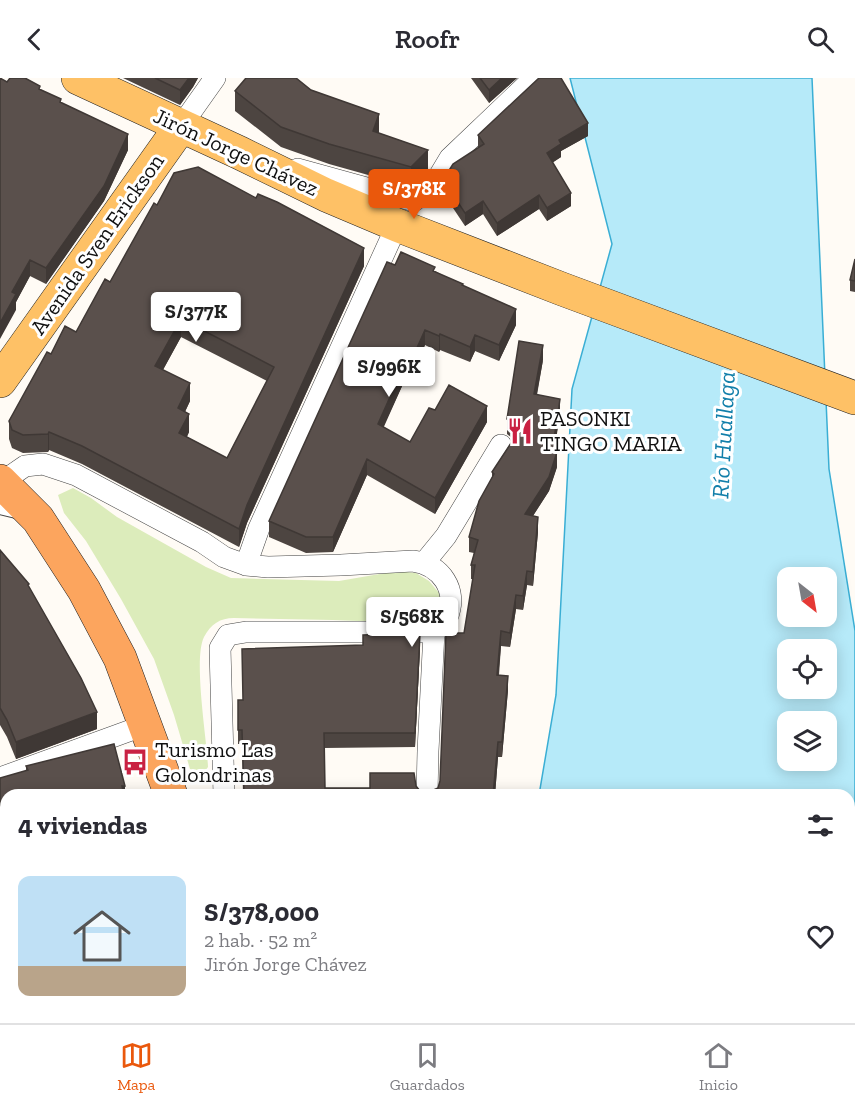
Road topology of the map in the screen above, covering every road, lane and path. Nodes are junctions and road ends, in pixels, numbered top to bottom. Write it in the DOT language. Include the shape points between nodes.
graph roads {
  1 [pos="78,78"];
  2 [pos="215,78"];
  3 [pos="534,78"];
  4 [pos="181,126"];
  5 [pos="240,153"];
  6 [pos="397,225"];
  7 [pos="2,374"];
  8 [pos="855,398"];
  9 [pos="501,445"];
  10 [pos="0,490"];
  11 [pos="424,563"];
  12 [pos="246,565"];
  13 [pos="434,632"];
  14 [pos="145,725"];
  15 [pos="0,778"];
  16 [pos="169,789"];
  17 [pos="224,789"];
  18 [pos="427,789"];
  1 -- 4 [label="main road, Jirón Jorge Chávez"];
  2 -- 4 [label="street, Avenida Sven Erickson"];
  3 -- 5 [label="street" via="450,158 435,183 414,201"];
  4 -- 5 [label="main road, Jirón Jorge Chávez"];
  4 -- 7 [label="main road, Avenida Sven Erickson"];
  5 -- 6 [label="main road, Jirón Jorge Chávez"];
  6 -- 8 [label="main road, Jirón Jorge Chávez"];
  6 -- 12 [label="street" via="259,528"];
  9 -- 11 [label="street" via="446,536"];
  10 -- 12 [label="street" via="25,466 43,464 76,475 224,557"];
  10 -- 14 [label="highway" via="38,519 84,590 120,658"];
  11 -- 12 [label="street"];
  11 -- 13 [label="street" via="435,568 445,580 451,596 447,619"];
  13 -- 17 [label="street" via="228,635 220,648"];
  13 -- 18 [label="street"];
  14 -- 15 [label="street"];
  14 -- 16 [label="highway"];
}
